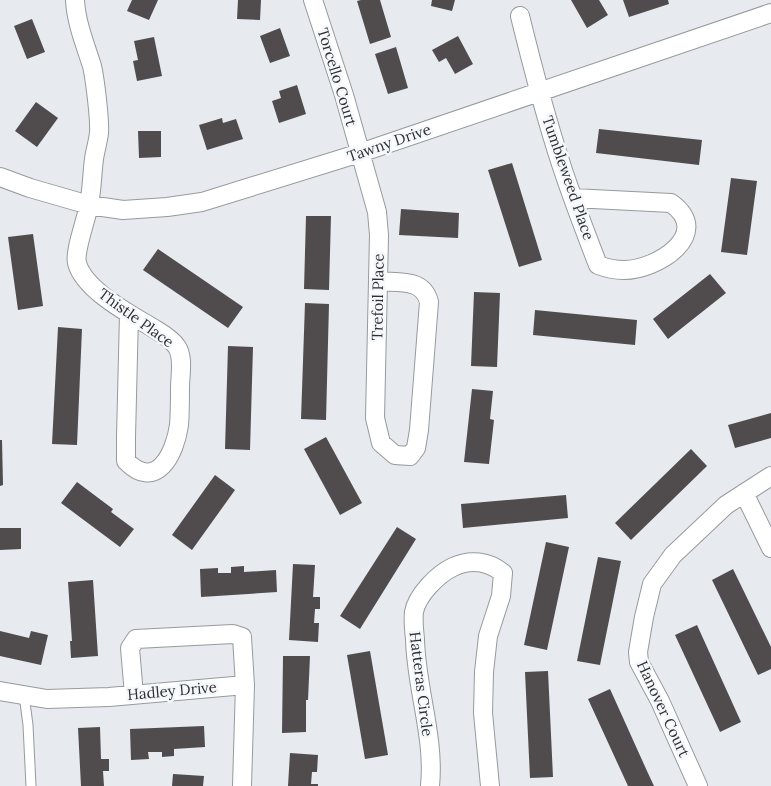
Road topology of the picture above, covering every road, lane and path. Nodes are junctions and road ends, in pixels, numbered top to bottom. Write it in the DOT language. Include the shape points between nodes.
graph roads {
  1 [pos="75,0"];
  2 [pos="313,0"];
  3 [pos="771,13"];
  4 [pos="520,16"];
  5 [pos="539,91"];
  6 [pos="360,154"];
  7 [pos="0,177"];
  8 [pos="573,198"];
  9 [pos="89,205"];
  10 [pos="378,281"];
  11 [pos="130,314"];
  12 [pos="771,476"];
  13 [pos="744,493"];
  14 [pos="771,548"];
  15 [pos="244,685"];
  16 [pos="0,691"];
  17 [pos="24,695"];
  18 [pos="134,695"];
  19 [pos="31,786"];
  20 [pos="242,786"];
  21 [pos="430,786"];
  22 [pos="490,786"];
  23 [pos="698,786"];
  1 -- 9 [label="street, Thistle Place" via="75,12 92,69 99,133"];
  2 -- 6 [label="street, Torcello Court"];
  3 -- 5 [label="street, Tawny Drive"];
  4 -- 5 [label="street, Tumbleweed Place"];
  5 -- 6 [label="street, Tawny Drive"];
  5 -- 8 [label="street, Tumbleweed Place"];
  6 -- 9 [label="street, Tawny Drive" via="202,202 122,210"];
  6 -- 10 [label="street, Trefoil Place" via="377,212"];
  7 -- 9 [label="street, Tawny Drive"];
  8 -- 8 [label="street, Tumbleweed Place" via="671,203 684,216 687,230 681,243 669,254 644,267 606,268 598,264"];
  9 -- 11 [label="street, Thistle Place" via="76,262 90,284 108,301"];
  10 -- 10 [label="street, Trefoil Place" via="375,418 381,443 395,455 410,456 416,448 428,302 426,293 418,285"];
  11 -- 11 [label="street, Thistle Place" via="126,460 135,470 153,473 173,450 179,425 181,362 178,348 172,341"];
  12 -- 13 [label="street, Hanover Court"];
  13 -- 14 [label="street"];
  13 -- 23 [label="street, Hanover Court" via="726,504 673,555 652,584 638,652 639,662"];
  15 -- 18 [label="street, Hadley Drive"];
  15 -- 18 [label="street" via="242,637 233,634 136,639 130,648"];
  15 -- 20 [label="street"];
  16 -- 17 [label="street, Hadley Drive"];
  17 -- 18 [label="street, Hadley Drive" via="47,699"];
  17 -- 19 [label="lane"];
  21 -- 22 [label="street, Hatteras Circle" via="429,742 415,649 414,611 434,580 447,570 472,561 503,573 501,596 488,636 484,672 483,713"];
}
